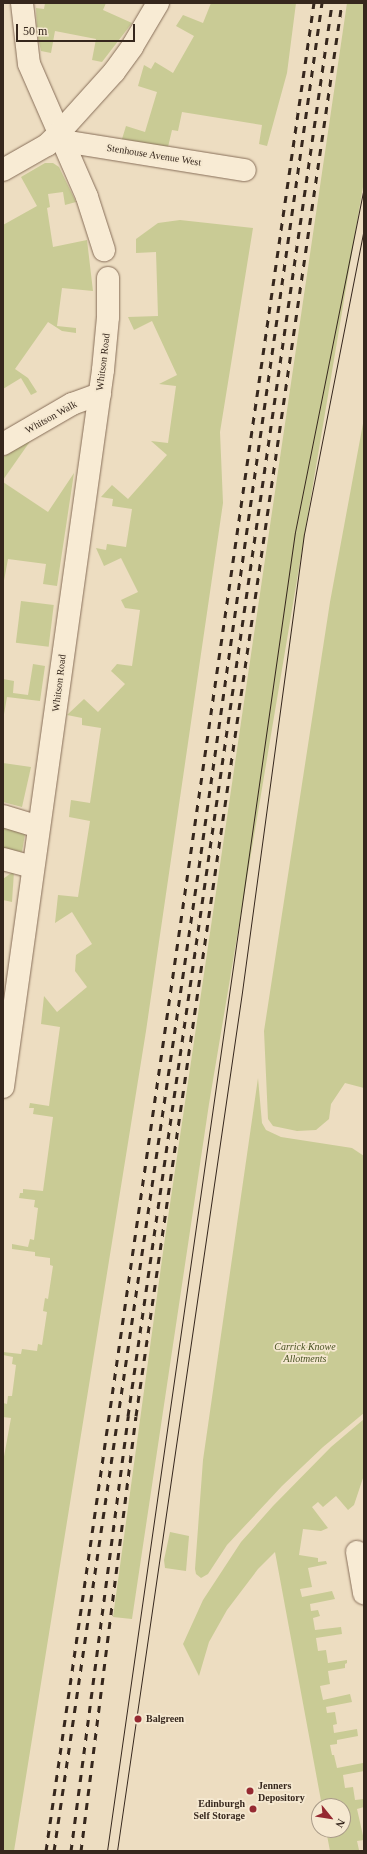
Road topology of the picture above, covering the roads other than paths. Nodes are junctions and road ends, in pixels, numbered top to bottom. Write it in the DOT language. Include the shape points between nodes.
graph roads {
  1 [pos="22,3"];
  2 [pos="158,3"];
  3 [pos="61,137"];
  4 [pos="3,170"];
  5 [pos="245,170"];
  6 [pos="104,250"];
  7 [pos="108,278"];
  8 [pos="100,394"];
  9 [pos="3,444"];
  10 [pos="3,816"];
  11 [pos="38,827"];
  12 [pos="3,859"];
  13 [pos="33,867"];
  14 [pos="5,1055"];
  15 [pos="3,1087"];
  16 [pos="357,1552"];
  17 [pos="364,1593"];
  1 -- 3 [label="street" via="29,64"];
  2 -- 3 [label="street" via="114,72"];
  3 -- 4 [label="street"];
  3 -- 5 [label="street, Stenhouse Avenue West"];
  3 -- 6 [label="street" via="98,226"];
  7 -- 8 [label="street, Whitson Road" via="106,345"];
  8 -- 9 [label="street, Whitson Walk" via="72,404"];
  8 -- 11 [label="street, Whitson Road"];
  10 -- 11 [label="street"];
  11 -- 13 [label="street, Whitson Road"];
  12 -- 13 [label="street"];
  13 -- 14 [label="street, Whitson Road"];
  14 -- 15 [label="street, Whitson Road"];
  16 -- 17 [label="street"];
}
